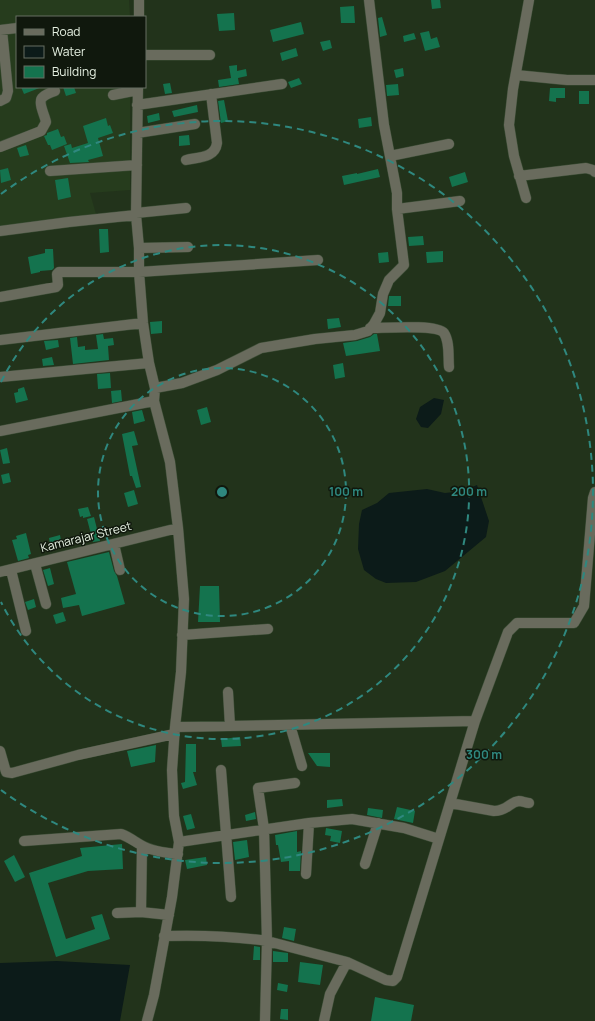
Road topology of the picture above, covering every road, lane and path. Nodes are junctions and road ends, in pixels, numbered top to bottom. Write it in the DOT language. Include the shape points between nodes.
graph roads {
  1 [pos="139,0"];
  2 [pos="369,0"];
  3 [pos="529,0"];
  4 [pos="139,16"];
  5 [pos="16,28"];
  6 [pos="1,30"];
  7 [pos="146,55"];
  8 [pos="210,55"];
  9 [pos="516,76"];
  10 [pos="595,80"];
  11 [pos="282,84"];
  12 [pos="138,89"];
  13 [pos="55,91"];
  14 [pos="211,94"];
  15 [pos="113,95"];
  16 [pos="0,101"];
  17 [pos="137,105"];
  18 [pos="195,124"];
  19 [pos="137,133"];
  20 [pos="449,144"];
  21 [pos="0,147"];
  22 [pos="390,156"];
  23 [pos="186,160"];
  24 [pos="137,165"];
  25 [pos="50,171"];
  26 [pos="595,172"];
  27 [pos="519,176"];
  28 [pos="526,198"];
  29 [pos="460,201"];
  30 [pos="186,208"];
  31 [pos="397,209"];
  32 [pos="136,214"];
  33 [pos="0,231"];
  34 [pos="188,247"];
  35 [pos="139,248"];
  36 [pos="318,260"];
  37 [pos="139,272"];
  38 [pos="0,297"];
  39 [pos="143,323"];
  40 [pos="370,328"];
  41 [pos="0,340"];
  42 [pos="149,363"];
  43 [pos="449,367"];
  44 [pos="0,377"];
  45 [pos="155,388"];
  46 [pos="154,401"];
  47 [pos="0,431"];
  48 [pos="595,492"];
  49 [pos="178,528"];
  50 [pos="114,544"];
  51 [pos="35,564"];
  52 [pos="11,570"];
  53 [pos="120,570"];
  54 [pos="0,572"];
  55 [pos="46,604"];
  56 [pos="268,629"];
  57 [pos="26,631"];
  58 [pos="182,635"];
  59 [pos="228,692"];
  60 [pos="475,720"];
  61 [pos="290,725"];
  62 [pos="230,726"];
  63 [pos="174,730"];
  64 [pos="0,751"];
  65 [pos="302,766"];
  66 [pos="221,770"];
  67 [pos="295,783"];
  68 [pos="450,803"];
  69 [pos="529,803"];
  70 [pos="310,823"];
  71 [pos="378,824"];
  72 [pos="264,829"];
  73 [pos="226,835"];
  74 [pos="439,839"];
  75 [pos="24,841"];
  76 [pos="179,842"];
  77 [pos="142,846"];
  78 [pos="178,854"];
  79 [pos="365,864"];
  80 [pos="306,874"];
  81 [pos="231,897"];
  82 [pos="117,912"];
  83 [pos="141,912"];
  84 [pos="169,915"];
  85 [pos="164,936"];
  86 [pos="268,940"];
  87 [pos="347,962"];
  88 [pos="148,1021"];
  89 [pos="265,1021"];
  90 [pos="324,1021"];
  1 -- 4 [label="street"];
  2 -- 22 [label="street"];
  3 -- 9 [label="street"];
  5 -- 6 [label="street"];
  6 -- 16 [label="street" via="8,91 6,98"];
  7 -- 8 [label="street"];
  9 -- 10 [label="street"];
  9 -- 27 [label="street" via="509,125"];
  11 -- 14 [label="street"];
  12 -- 15 [label="street"];
  12 -- 17 [label="street"];
  13 -- 21 [label="street" via="41,99 46,122 41,131"];
  14 -- 17 [label="street"];
  14 -- 23 [label="street" via="216,148 208,155"];
  17 -- 19 [label="street"];
  18 -- 19 [label="street"];
  19 -- 24 [label="street"];
  20 -- 22 [label="street"];
  22 -- 31 [label="street"];
  24 -- 25 [label="street"];
  24 -- 32 [label="street"];
  26 -- 27 [label="street" via="586,168"];
  27 -- 28 [label="street"];
  29 -- 31 [label="street"];
  30 -- 32 [label="street"];
  31 -- 40 [label="street" via="404,265 389,280 383,294 380,313"];
  32 -- 33 [label="street"];
  32 -- 35 [label="street"];
  34 -- 35 [label="street"];
  35 -- 37 [label="street"];
  36 -- 37 [label="street"];
  37 -- 38 [label="street" via="59,272 56,288"];
  37 -- 39 [label="street"];
  39 -- 41 [label="street"];
  39 -- 42 [label="street"];
  40 -- 43 [label="street" via="436,328 443,332 447,339"];
  40 -- 45 [label="street" via="356,335 261,348 217,370"];
  42 -- 44 [label="street"];
  42 -- 45 [label="street"];
  45 -- 46 [label="street"];
  46 -- 47 [label="street"];
  46 -- 49 [label="street" via="170,462"];
  48 -- 60 [label="street" via="584,606 574,623 517,623 508,632"];
  49 -- 50 [label="street, Kamarajar Street"];
  49 -- 58 [label="street" via="184,599"];
  50 -- 51 [label="street, Kamarajar Street"];
  50 -- 53 [label="street"];
  51 -- 52 [label="street, Kamarajar Street"];
  51 -- 55 [label="street"];
  52 -- 54 [label="street, Kamarajar Street"];
  52 -- 57 [label="street"];
  56 -- 58 [label="street"];
  58 -- 63 [label="street" via="181,672"];
  59 -- 62 [label="street"];
  60 -- 61 [label="street"];
  60 -- 68 [label="street"];
  61 -- 62 [label="street"];
  61 -- 65 [label="street"];
  62 -- 63 [label="street"];
  63 -- 64 [label="street" via="12,773 6,772"];
  63 -- 76 [label="street" via="174,816"];
  66 -- 73 [label="street"];
  67 -- 72 [label="street" via="258,788"];
  68 -- 69 [label="street" via="494,811 507,809 519,801"];
  68 -- 74 [label="street"];
  70 -- 71 [label="street" via="352,819"];
  70 -- 72 [label="street"];
  70 -- 80 [label="street"];
  71 -- 74 [label="street" via="424,833"];
  71 -- 79 [label="street"];
  72 -- 73 [label="street"];
  72 -- 86 [label="street"];
  73 -- 76 [label="street"];
  73 -- 81 [label="street"];
  74 -- 87 [label="street" via="396,977 393,981 386,980"];
  75 -- 77 [label="street" via="121,834"];
  76 -- 78 [label="street"];
  77 -- 78 [label="street"];
  77 -- 83 [label="street"];
  78 -- 84 [label="street"];
  82 -- 83 [label="street"];
  83 -- 84 [label="street"];
  84 -- 85 [label="street"];
  85 -- 86 [label="street"];
  85 -- 88 [label="street"];
  86 -- 87 [label="street"];
  86 -- 89 [label="street"];
  87 -- 90 [label="street" via="330,994"];
}
